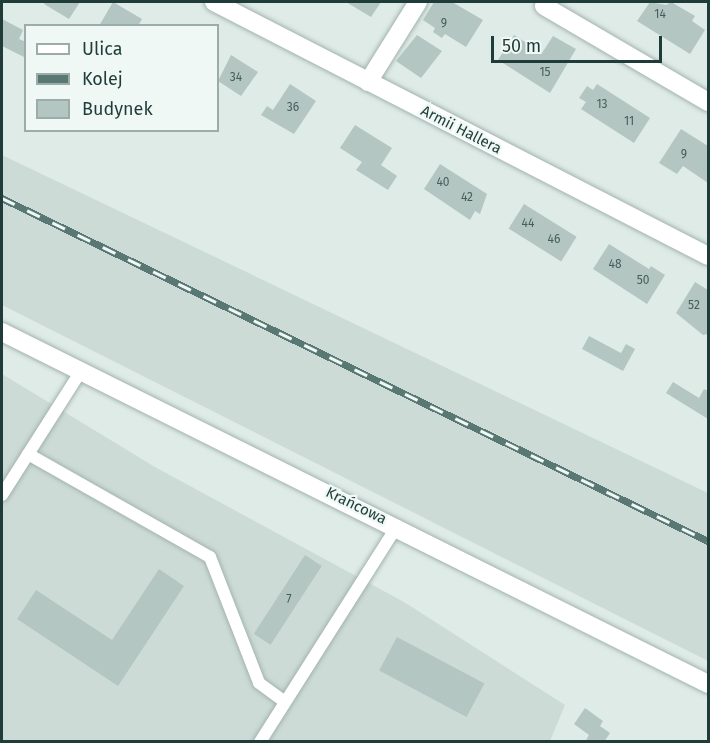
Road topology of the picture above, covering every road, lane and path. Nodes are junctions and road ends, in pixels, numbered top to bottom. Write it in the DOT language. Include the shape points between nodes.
graph roads {
  1 [pos="214,2"];
  2 [pos="418,2"];
  3 [pos="544,6"];
  4 [pos="368,82"];
  5 [pos="708,102"];
  6 [pos="708,256"];
  7 [pos="2,332"];
  8 [pos="81,371"];
  9 [pos="28,454"];
  10 [pos="2,495"];
  11 [pos="397,526"];
  12 [pos="708,684"];
  13 [pos="285,702"];
  14 [pos="260,741"];
  1 -- 4 [label="street, Armii Hallera"];
  2 -- 4 [label="street"];
  3 -- 5 [label="street"];
  4 -- 6 [label="street, Armii Hallera"];
  7 -- 8 [label="street, Krańcowa"];
  8 -- 9 [label="lane"];
  8 -- 11 [label="street, Krańcowa"];
  9 -- 10 [label="lane"];
  9 -- 13 [label="lane" via="210,557 259,683"];
  11 -- 12 [label="street, Krańcowa"];
  11 -- 13 [label="lane"];
  13 -- 14 [label="lane"];
}
